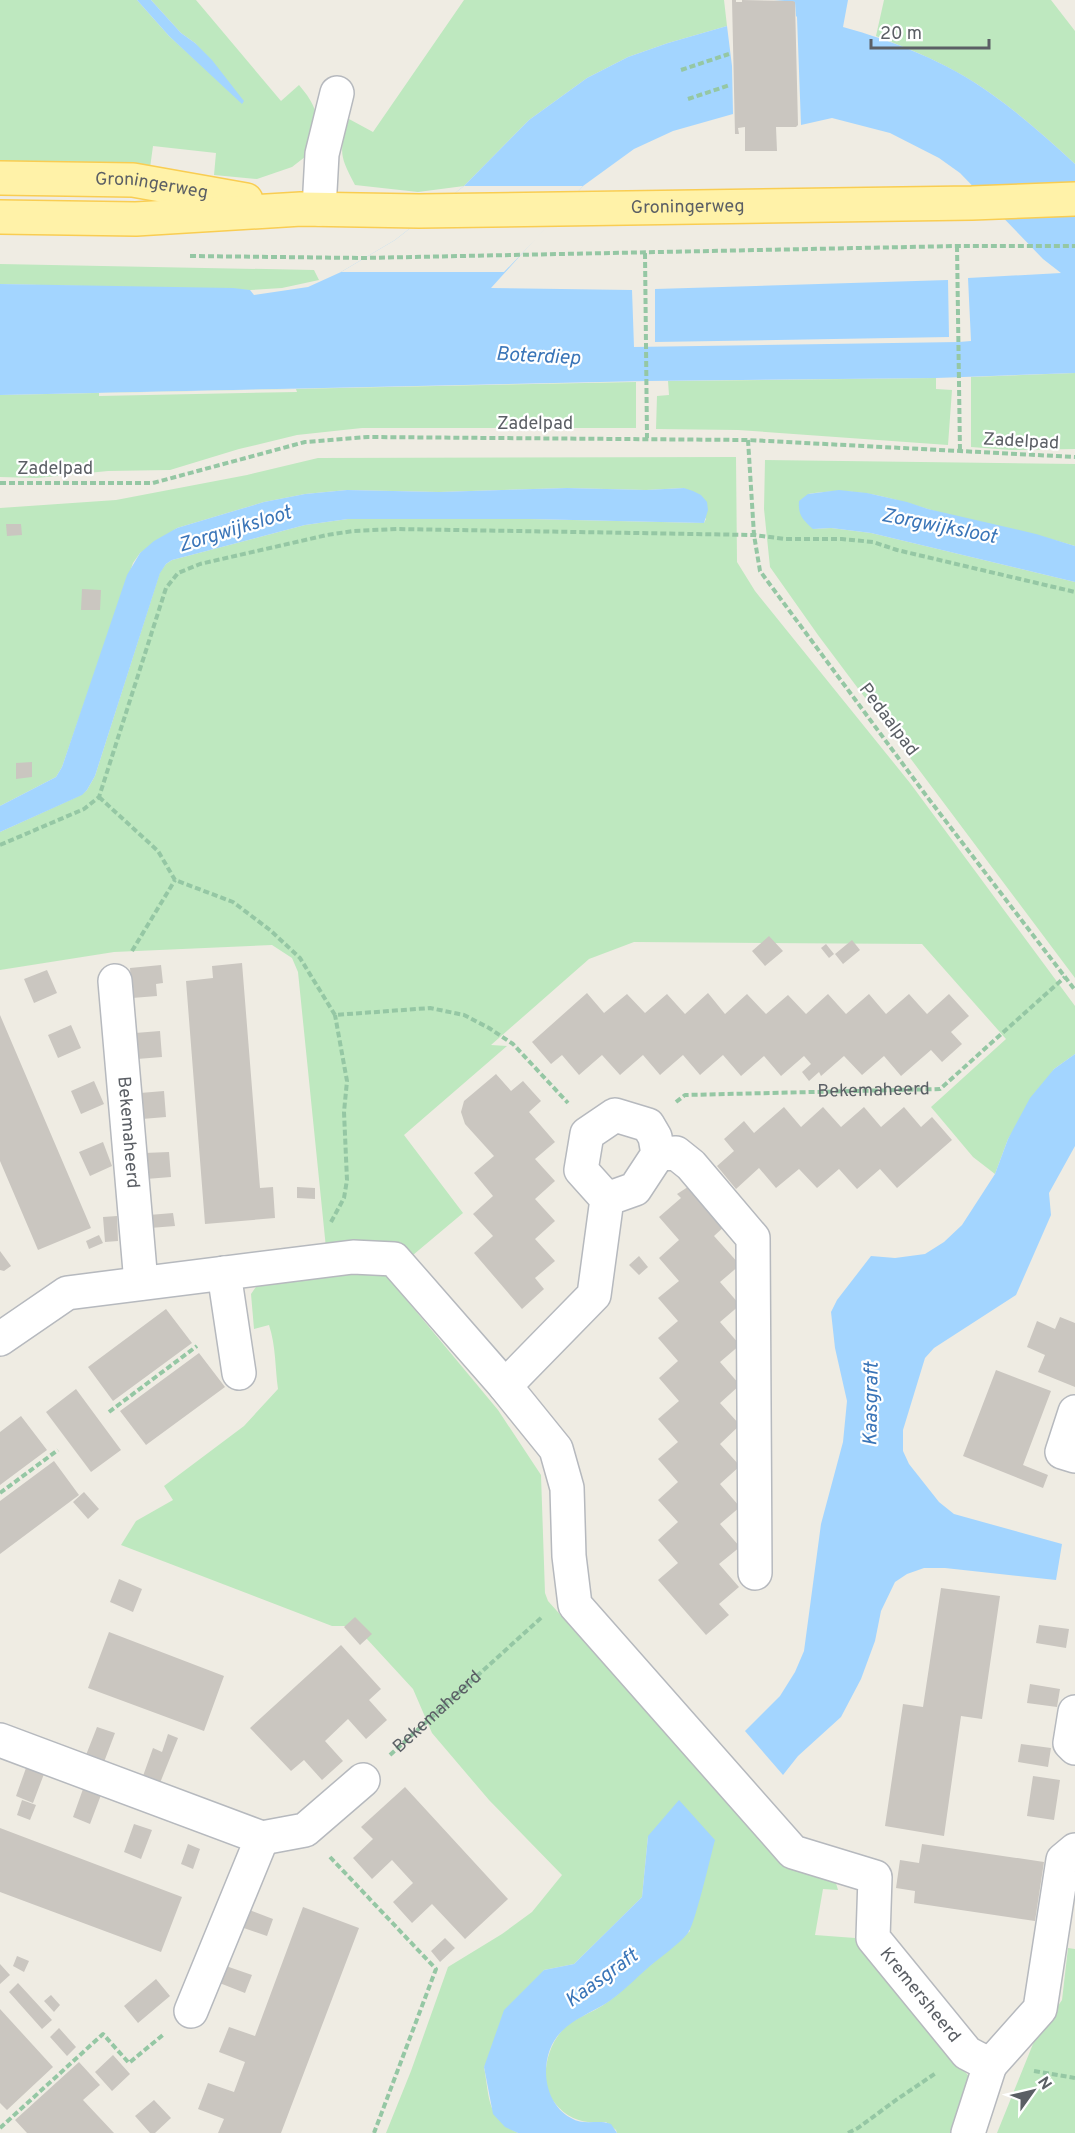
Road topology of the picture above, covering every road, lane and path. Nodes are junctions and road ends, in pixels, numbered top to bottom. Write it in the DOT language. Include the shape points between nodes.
graph roads {
  1 [pos="729,54"];
  2 [pos="681,70"];
  3 [pos="730,85"];
  4 [pos="337,93"];
  5 [pos="688,99"];
  6 [pos="0,178"];
  7 [pos="1075,199"];
  8 [pos="310,209"];
  9 [pos="0,216"];
  10 [pos="957,246"];
  11 [pos="1075,246"];
  12 [pos="645,253"];
  13 [pos="363,258"];
  14 [pos="647,438"];
  15 [pos="748,440"];
  16 [pos="960,452"];
  17 [pos="1075,457"];
  18 [pos="0,483"];
  19 [pos="754,536"];
  20 [pos="1075,592"];
  21 [pos="99,797"];
  22 [pos="0,845"];
  23 [pos="175,880"];
  24 [pos="1065,977"];
  25 [pos="115,981"];
  26 [pos="1075,990"];
  27 [pos="335,1015"];
  28 [pos="587,1134"];
  29 [pos="653,1140"];
  30 [pos="607,1199"];
  31 [pos="295,1264"];
  32 [pos="224,1272"];
  33 [pos="141,1283"];
  34 [pos="231,1321"];
  35 [pos="0,1339"];
  36 [pos="239,1373"];
  37 [pos="505,1386"];
  38 [pos="109,1412"];
  39 [pos="1075,1412"];
  40 [pos="58,1450"];
  41 [pos="1075,1456"];
  42 [pos="0,1493"];
  43 [pos="755,1573"];
  44 [pos="574,1596"];
  45 [pos="1075,1712"];
  46 [pos="0,1740"];
  47 [pos="1075,1748"];
  48 [pos="363,1780"];
  49 [pos="304,1830"];
  50 [pos="261,1838"];
  51 [pos="1075,1850"];
  52 [pos="191,2011"];
  53 [pos="979,2059"];
  54 [pos="0,2128"];
  55 [pos="374,2133"];
  56 [pos="848,2133"];
  57 [pos="968,2133"];
  1 -- 2 [label="path"];
  3 -- 5 [label="path"];
  4 -- 8 [label="street"];
  6 -- 8 [label="main road, Groningerweg" via="133,180"];
  7 -- 8 [label="main road, Groningerweg" via="419,211"];
  8 -- 9 [label="main road, Groningerweg" via="136,219"];
  10 -- 11 [label="path"];
  10 -- 12 [label="path"];
  10 -- 16 [label="path"];
  12 -- 13 [label="path"];
  12 -- 14 [label="path"];
  14 -- 15 [label="path, Zadelpad"];
  14 -- 18 [label="path, Zadelpad" via="368,436 305,442 153,483"];
  15 -- 16 [label="path, Zadelpad"];
  15 -- 19 [label="path, Pedaalpad"];
  16 -- 17 [label="path, Zadelpad"];
  19 -- 20 [label="path" via="873,542"];
  19 -- 21 [label="path" via="353,531 200,564 178,573 166,588"];
  19 -- 24 [label="path, Pedaalpad" via="760,571"];
  21 -- 22 [label="path" via="84,809"];
  21 -- 23 [label="path" via="158,851"];
  23 -- 25 [label="path"];
  23 -- 27 [label="path" via="233,902 270,930 300,958"];
  24 -- 26 [label="path, Pedaalpad"];
  24 -- 29 [label="path, Bekemaheerd" via="940,1089 685,1095"];
  25 -- 33 [label="street, Bekemaheerd"];
  27 -- 28 [label="path" via="430,1008 464,1015 513,1044 572,1107"];
  27 -- 31 [label="path" via="346,1081 345,1198 328,1226"];
  28 -- 29 [label="street" via="615,1115"];
  28 -- 30 [label="street" via="581,1170"];
  29 -- 30 [label="street" via="635,1189"];
  29 -- 43 [label="street" via="691,1165 753,1238"];
  30 -- 37 [label="street" via="594,1295"];
  31 -- 32 [label="street"];
  31 -- 37 [label="street" via="353,1257 394,1259"];
  32 -- 33 [label="street"];
  32 -- 34 [label="street"];
  33 -- 35 [label="street" via="67,1293"];
  34 -- 36 [label="street"];
  34 -- 38 [label="path"];
  37 -- 44 [label="street" via="556,1449 567,1488"];
  39 -- 41 [label="street" via="1062,1452"];
  40 -- 42 [label="path"];
  44 -- 48 [label="path, Bekemaheerd" via="550,1610"];
  44 -- 53 [label="street, Kremersheerd" via="575,1605 793,1852 875,1877 873,1938"];
  45 -- 47 [label="street" via="1070,1743"];
  46 -- 50 [label="street"];
  48 -- 49 [label="street"];
  49 -- 50 [label="street"];
  49 -- 55 [label="path" via="436,1969"];
  50 -- 52 [label="street"];
  51 -- 53 [label="street" via="1063,1860 1040,2009"];
  52 -- 54 [label="path" via="129,2063 103,2034"];
  53 -- 56 [label="path" via="896,2100"];
  53 -- 57 [label="street"];
}
